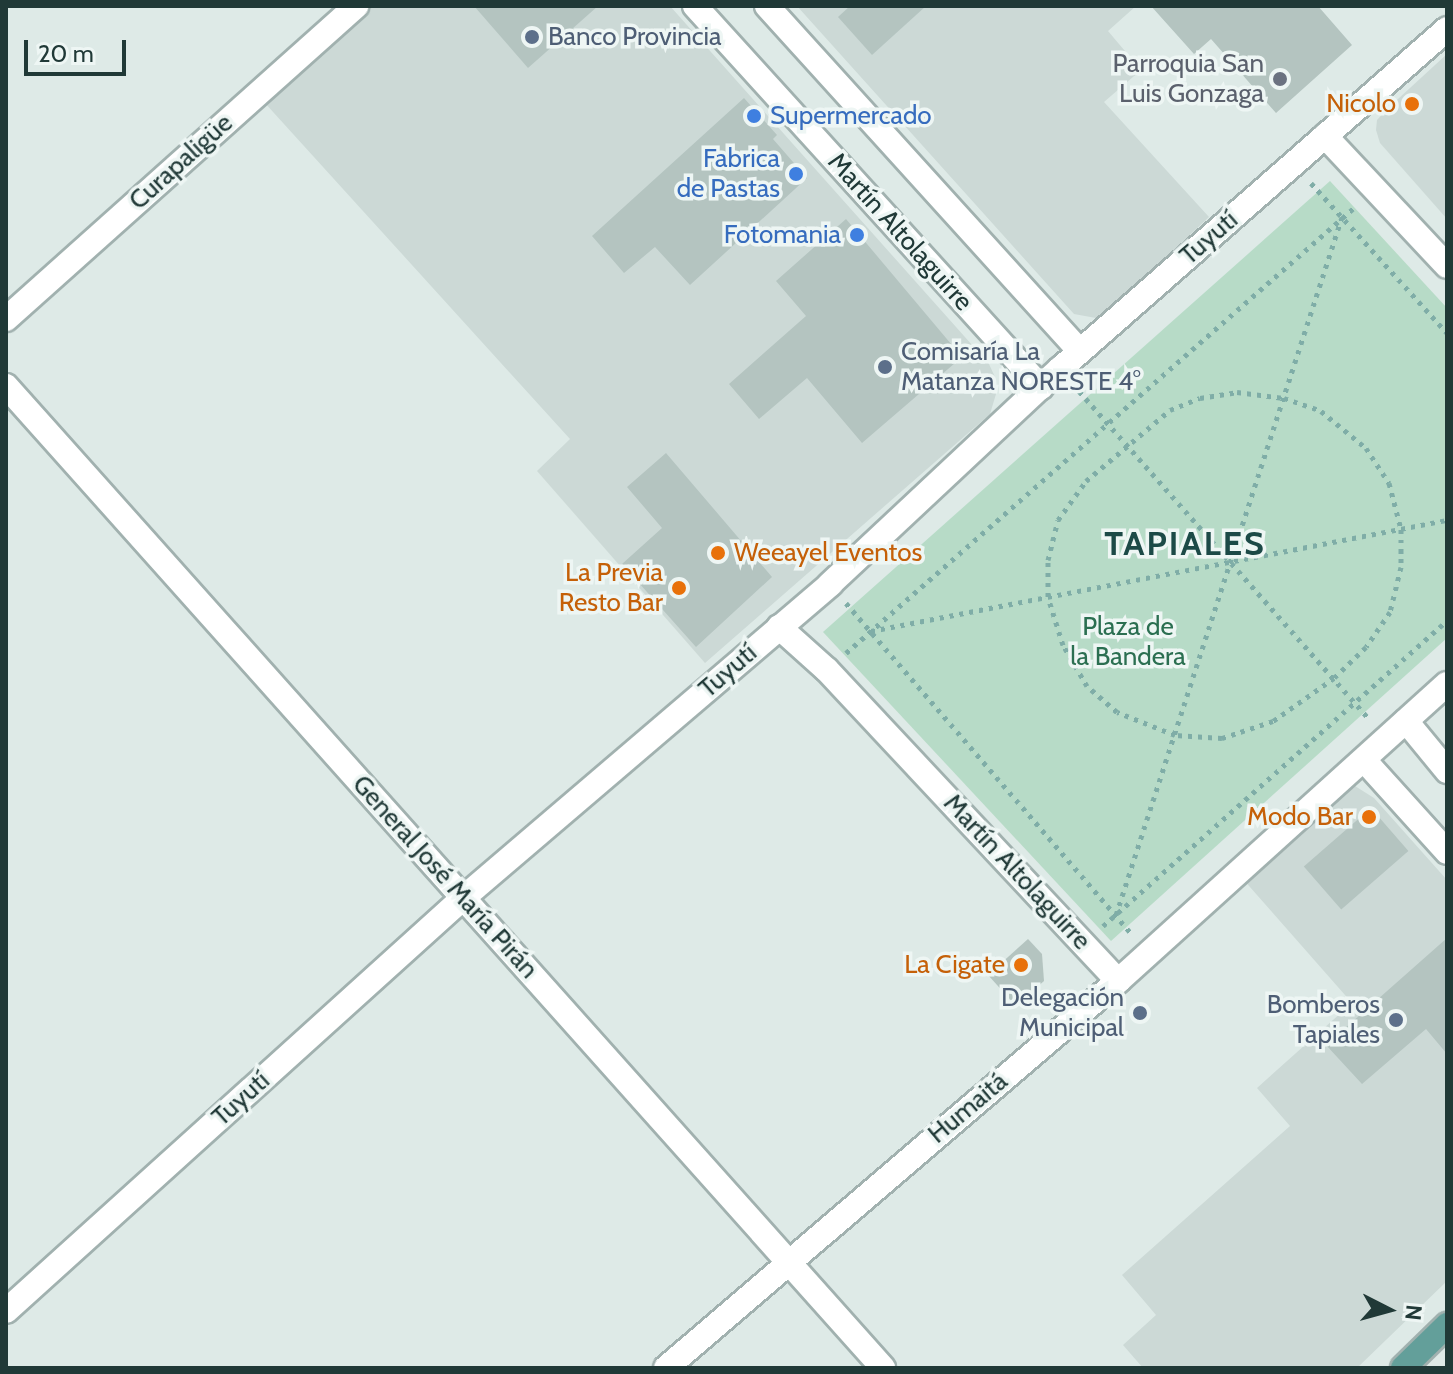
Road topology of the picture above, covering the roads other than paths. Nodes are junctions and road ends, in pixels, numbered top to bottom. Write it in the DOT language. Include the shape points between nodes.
graph roads {
  1 [pos="356,6"];
  2 [pos="695,6"];
  3 [pos="767,6"];
  4 [pos="1447,29"];
  5 [pos="1325,136"];
  6 [pos="1447,266"];
  7 [pos="6,319"];
  8 [pos="1080,351"];
  9 [pos="6,386"];
  10 [pos="1041,387"];
  11 [pos="779,627"];
  12 [pos="1447,684"];
  13 [pos="1406,721"];
  14 [pos="1364,760"];
  15 [pos="1447,771"];
  16 [pos="1447,852"];
  17 [pos="463,898"];
  18 [pos="1118,981"];
  19 [pos="788,1260"];
  20 [pos="6,1311"];
  21 [pos="1447,1325"];
  22 [pos="666,1368"];
  23 [pos="883,1368"];
  24 [pos="1403,1368"];
  1 -- 7 [label="street, Curapaligüe"];
  2 -- 10 [label="street, Martín Altolaguirre"];
  3 -- 8 [label="street, Martín Altolaguirre"];
  4 -- 5 [label="street, Tuyutí"];
  5 -- 6 [label="street"];
  5 -- 8 [label="street, Tuyutí"];
  8 -- 10 [label="street, Tuyutí"];
  9 -- 17 [label="street, General José María Pirán"];
  10 -- 11 [label="street, Tuyutí"];
  11 -- 17 [label="street, Tuyutí"];
  11 -- 18 [label="street, Martín Altolaguirre" via="827,670"];
  12 -- 13 [label="street, Humaitá"];
  13 -- 14 [label="street, Humaitá"];
  13 -- 15 [label="street"];
  14 -- 16 [label="street"];
  14 -- 18 [label="street, Humaitá"];
  17 -- 19 [label="street, General José María Pirán"];
  17 -- 20 [label="street, Tuyutí"];
  18 -- 19 [label="street, Humaitá"];
  19 -- 22 [label="street, Humaitá"];
  19 -- 23 [label="street, General José María Pirán"];
  21 -- 24 [label="main road"];
}
